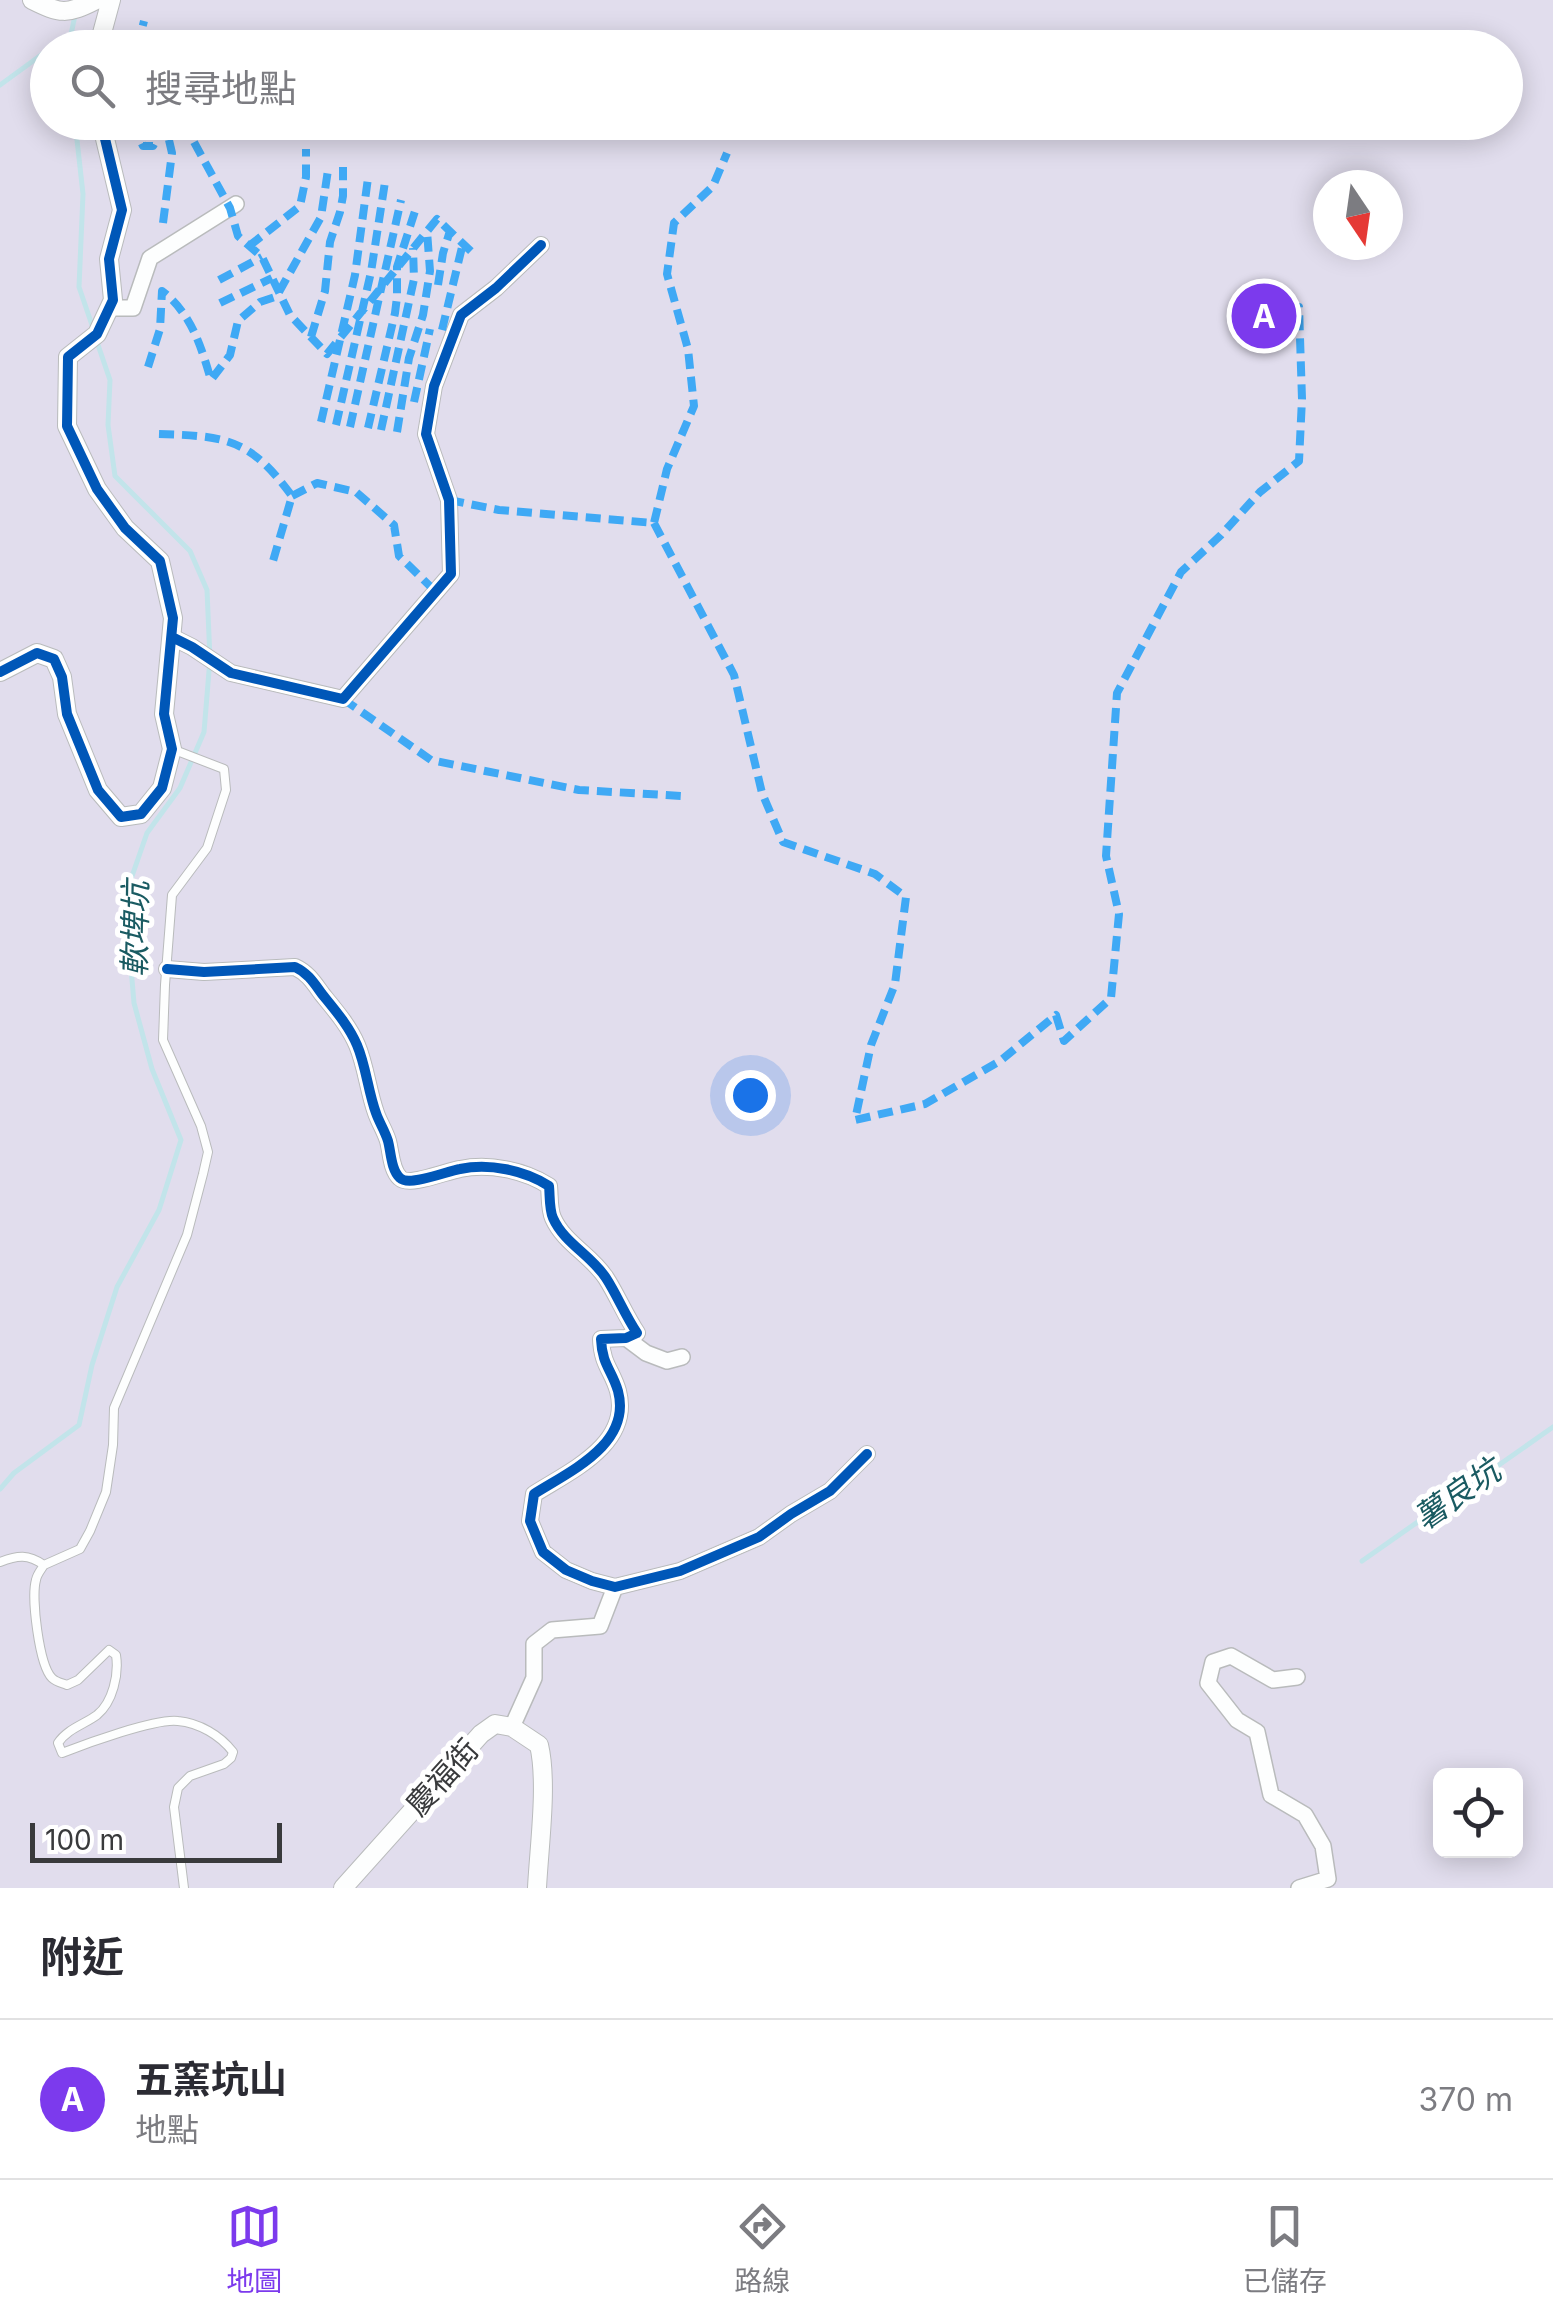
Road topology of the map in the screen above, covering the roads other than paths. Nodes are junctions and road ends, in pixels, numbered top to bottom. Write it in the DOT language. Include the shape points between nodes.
graph roads {
  1 [pos="32,0"];
  2 [pos="96,0"];
  3 [pos="110,0"];
  4 [pos="102,30"];
  5 [pos="105,140"];
  6 [pos="236,204"];
  7 [pos="541,245"];
  8 [pos="111,304"];
  9 [pos="172,637"];
  10 [pos="0,672"];
  11 [pos="172,750"];
  12 [pos="166,969"];
  13 [pos="626,1338"];
  14 [pos="682,1356"];
  15 [pos="867,1454"];
  16 [pos="0,1562"];
  17 [pos="44,1565"];
  18 [pos="615,1587"];
  19 [pos="1297,1677"];
  20 [pos="512,1727"];
  21 [pos="184,1888"];
  22 [pos="343,1888"];
  23 [pos="537,1888"];
  24 [pos="1299,1888"];
  1 -- 2 [label="street" via="54,12"];
  3 -- 4 [label="street"];
  5 -- 8 [label="street" via="122,210 109,259"];
  6 -- 8 [label="street" via="150,258 133,308"];
  7 -- 9 [label="street" via="460,315 434,386 426,434 449,500 451,574 343,699 231,673"];
  8 -- 9 [label="street" via="97,334 68,356 67,426 97,489 160,561"];
  9 -- 11 [label="street" via="164,714"];
  10 -- 11 [label="street" via="38,653 54,660 98,790 122,817 141,814 162,788"];
  11 -- 12 [label="lane" via="224,769 226,790 207,848 172,895"];
  12 -- 13 [label="street" via="306,972 359,1048 400,1178 488,1165 549,1186 552,1216 605,1276 637,1334"];
  12 -- 17 [label="lane" via="163,1040 208,1152 204,1174 187,1235 114,1408 106,1492 80,1549"];
  13 -- 14 [label="street" via="667,1362"];
  13 -- 18 [label="street" via="601,1339 618,1392 619,1421 599,1452 534,1494 530,1521 543,1552 566,1570"];
  15 -- 18 [label="street" via="830,1491 759,1538 680,1571"];
  16 -- 17 [label="lane" via="22,1555"];
  17 -- 21 [label="lane" via="35,1612 48,1673 67,1686 109,1650 118,1665 102,1712 62,1736 62,1753 176,1720 206,1728 232,1752 224,1764 190,1776 178,1788 174,1806"];
  18 -- 20 [label="street" via="600,1626 552,1630 534,1644 534,1678"];
  19 -- 24 [label="street" via="1273,1680 1231,1656 1214,1662 1208,1684 1257,1732 1272,1796 1305,1815 1322,1846 1328,1879"];
  20 -- 22 [label="street, 慶福街" via="495,1724 480,1734"];
  20 -- 23 [label="street, 慶福街" via="539,1745 542,1756"];
}
